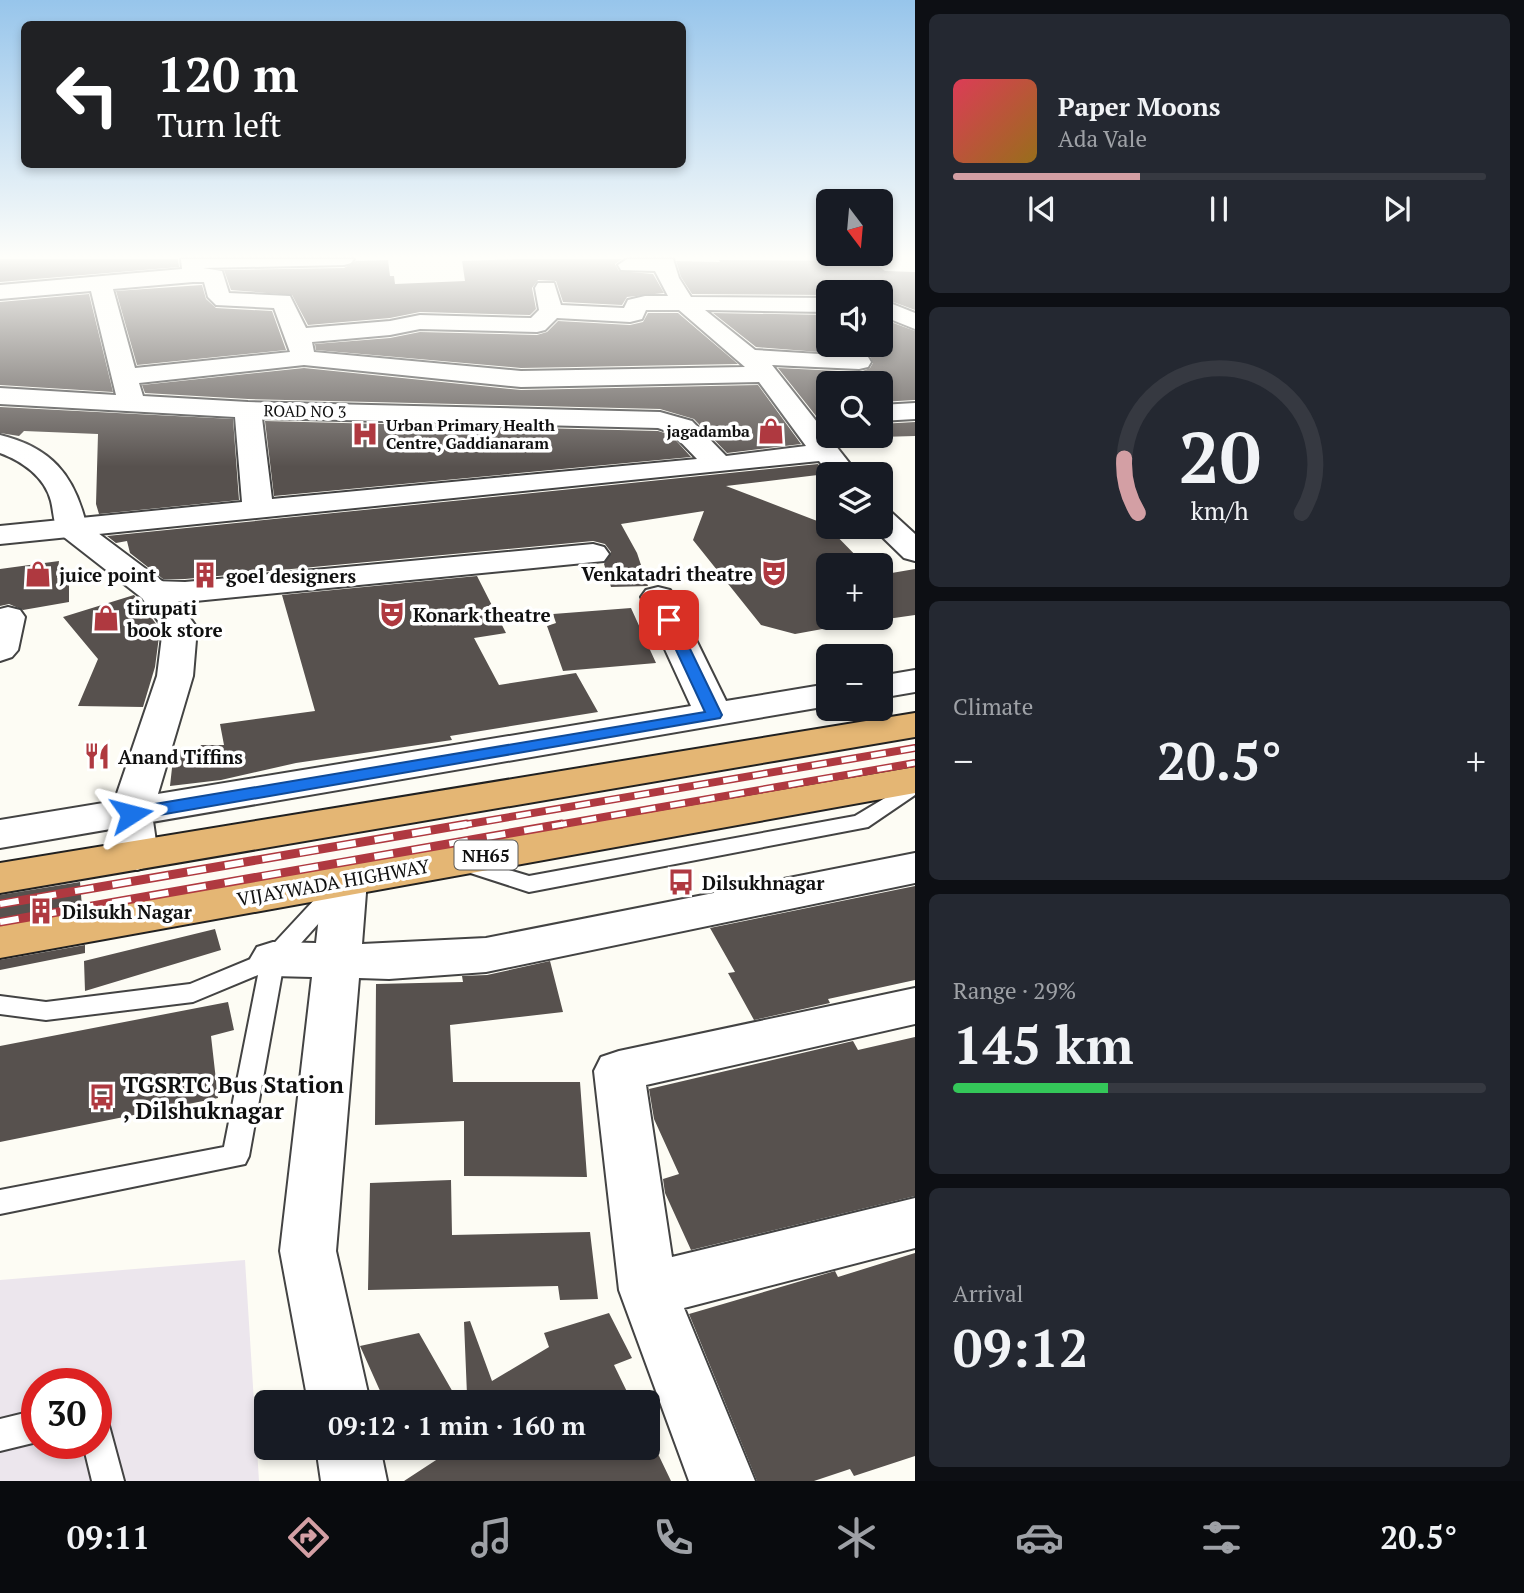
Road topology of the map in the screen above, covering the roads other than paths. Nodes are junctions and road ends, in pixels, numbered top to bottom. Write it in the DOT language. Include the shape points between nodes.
graph roads {
  1 [pos="112,328"];
  2 [pos="293,328"];
  3 [pos="384,328"];
  4 [pos="709,328"];
  5 [pos="301,347"];
  6 [pos="859,362"];
  7 [pos="758,365"];
  8 [pos="124,377"];
  9 [pos="0,396"];
  10 [pos="131,405"];
  11 [pos="247,410"];
  12 [pos="915,411"];
  13 [pos="893,412"];
  14 [pos="816,417"];
  15 [pos="799,418"];
  16 [pos="0,443"];
  17 [pos="835,462"];
  18 [pos="816,463"];
  19 [pos="719,465"];
  20 [pos="258,510"];
  21 [pos="71,527"];
  22 [pos="893,530"];
  23 [pos="0,535"];
  24 [pos="915,551"];
  25 [pos="593,554"];
  26 [pos="154,591"];
  27 [pos="658,597"];
  28 [pos="0,618"];
  29 [pos="0,650"];
  30 [pos="915,681"];
  31 [pos="893,685"];
  32 [pos="816,697"];
  33 [pos="714,715"];
  34 [pos="915,725"];
  35 [pos="915,780"];
  36 [pos="915,786"];
  37 [pos="131,814"];
  38 [pos="0,834"];
  39 [pos="138,855"];
  40 [pos="455,860"];
  41 [pos="915,868"];
  42 [pos="0,878"];
  43 [pos="345,880"];
  44 [pos="0,941"];
  45 [pos="273,959"];
  46 [pos="337,960"];
  47 [pos="0,1005"];
  48 [pos="915,1006"];
  49 [pos="0,1202"];
  50 [pos="915,1223"];
  51 [pos="648,1290"];
  52 [pos="337,1390"];
  53 [pos="21,1430"];
  54 [pos="0,1435"];
  55 [pos="103,1459"];
  56 [pos="350,1460"];
  57 [pos="108,1481"];
  58 [pos="354,1481"];
  59 [pos="722,1481"];
  1 -- 8 [label="street"];
  2 -- 5 [label="street"];
  3 -- 5 [label="street"];
  4 -- 7 [label="street"];
  5 -- 7 [label="street" via="521,379"];
  5 -- 8 [label="street"];
  6 -- 7 [label="street"];
  7 -- 15 [label="street"];
  8 -- 10 [label="street"];
  9 -- 10 [label="street, ROAD NO 3"];
  10 -- 11 [label="street, ROAD NO 3"];
  11 -- 19 [label="street, ROAD NO 3" via="660,421 682,427"];
  11 -- 20 [label="street"];
  12 -- 13 [label="street"];
  14 -- 15 [label="street"];
  15 -- 17 [label="street"];
  16 -- 21 [label="street" via="26,453 51,472 65,498"];
  18 -- 19 [label="street"];
  19 -- 20 [label="street"];
  20 -- 21 [label="street"];
  21 -- 23 [label="street"];
  21 -- 26 [label="street"];
  22 -- 24 [label="street"];
  25 -- 26 [label="street" via="198,591"];
  26 -- 37 [label="street" via="180,628 175,676"];
  27 -- 33 [label="street"];
  28 -- 29 [label="street" via="8,617"];
  30 -- 31 [label="street"];
  32 -- 33 [label="street"];
  33 -- 37 [label="street"];
  34 -- 39 [label="highway"];
  35 -- 40 [label="highway, VIJAYWADA HIGHWAY / NH65"];
  36 -- 40 [label="lane" via="861,822 529,884"];
  37 -- 38 [label="street"];
  37 -- 39 [label="street"];
  39 -- 42 [label="highway"];
  40 -- 43 [label="highway, VIJAYWADA HIGHWAY / NH65"];
  41 -- 46 [label="street" via="486,955 389,962"];
  43 -- 44 [label="highway, VIJAYWADA HIGHWAY / NH65"];
  43 -- 45 [label="lane"];
  43 -- 46 [label="street"];
  45 -- 46 [label="street"];
  45 -- 47 [label="lane" via="193,993 46,1011"];
  45 -- 49 [label="lane" via="236,1156"];
  46 -- 52 [label="street" via="309,1251"];
  48 -- 51 [label="street" via="619,1071"];
  50 -- 51 [label="street"];
  51 -- 59 [label="street"];
  53 -- 54 [label="lane"];
  55 -- 57 [label="lane"];
  56 -- 58 [label="street"];
}
